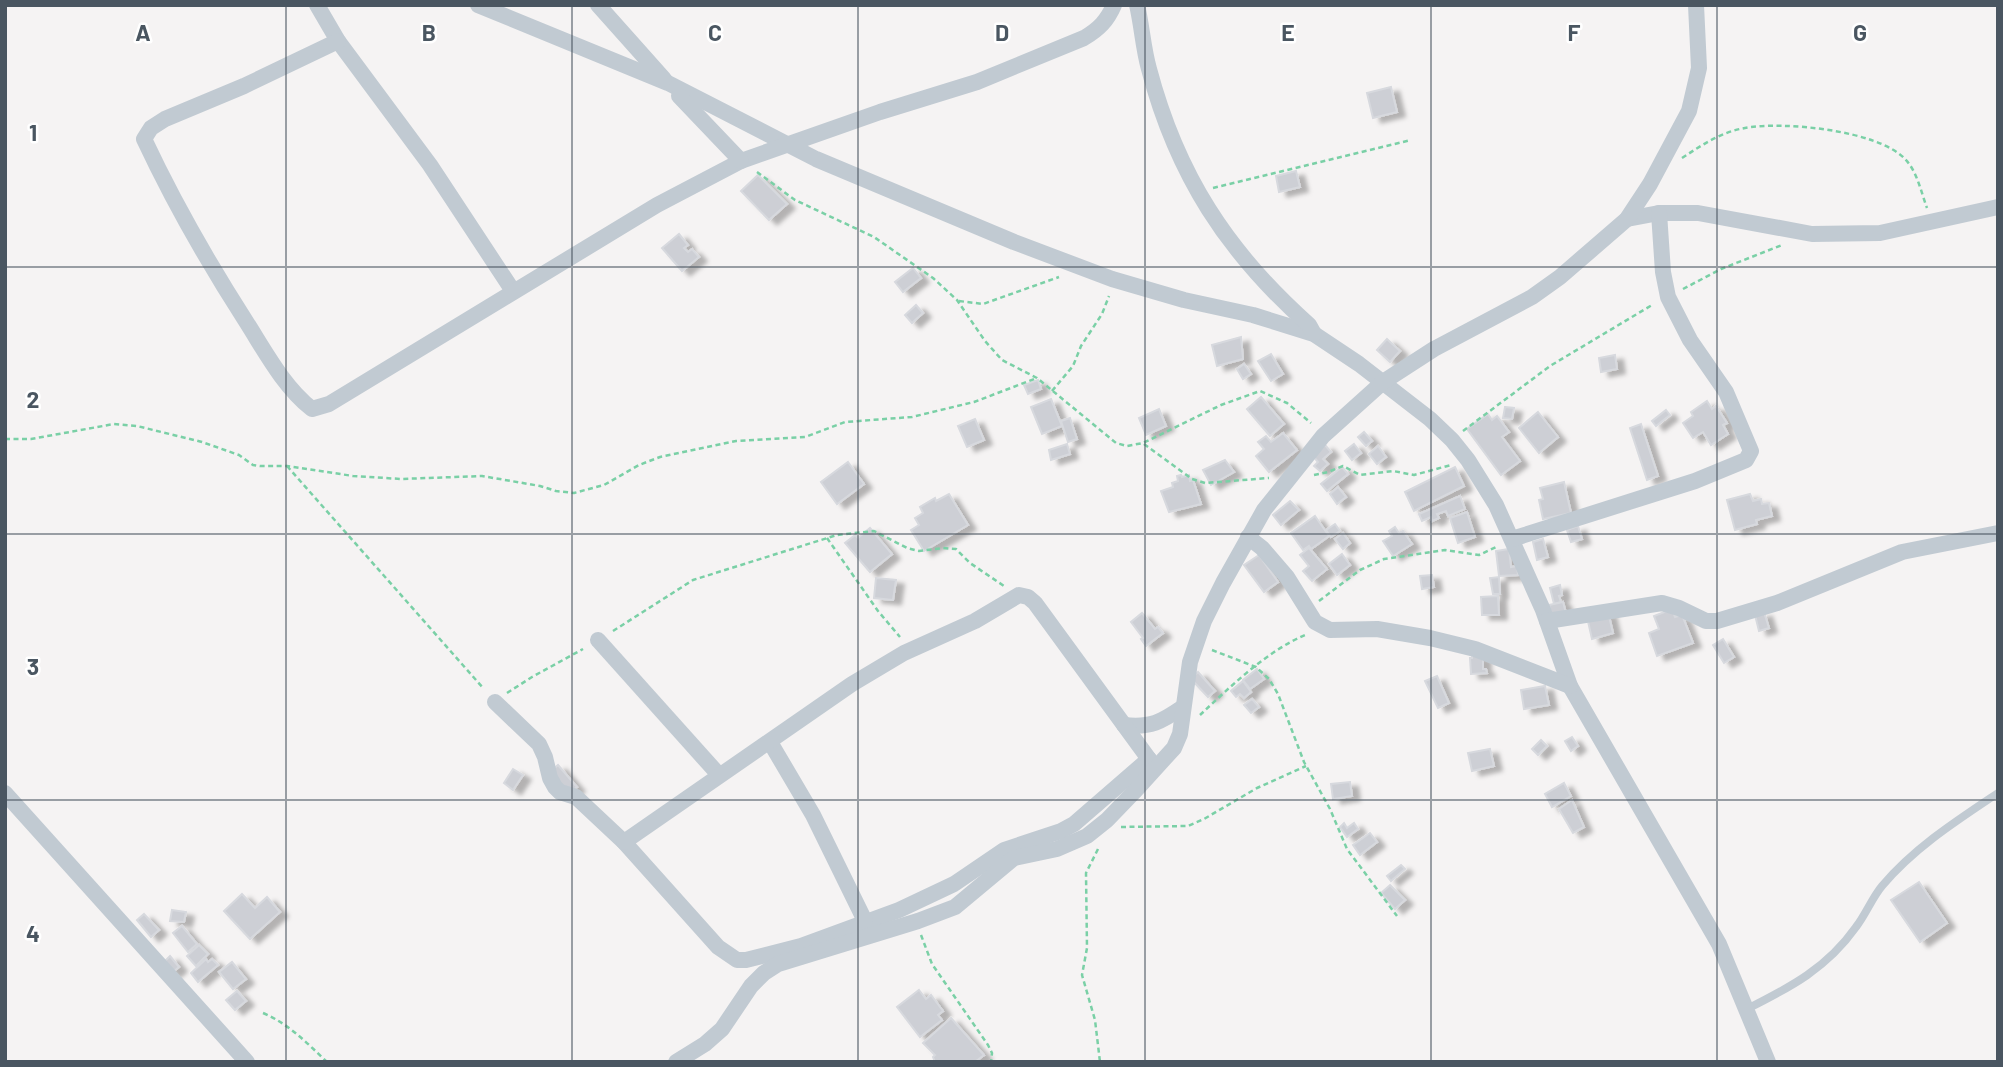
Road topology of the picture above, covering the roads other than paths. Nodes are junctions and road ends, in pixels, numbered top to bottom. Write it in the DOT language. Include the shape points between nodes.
graph roads {
  1 [pos="317,5"];
  2 [pos="478,5"];
  3 [pos="598,5"];
  4 [pos="1114,5"];
  5 [pos="1137,5"];
  6 [pos="1696,5"];
  7 [pos="338,41"];
  8 [pos="668,83"];
  9 [pos="787,144"];
  10 [pos="741,161"];
  11 [pos="1998,207"];
  12 [pos="1659,213"];
  13 [pos="1627,219"];
  14 [pos="513,291"];
  15 [pos="1314,334"];
  16 [pos="1383,382"];
  17 [pos="1998,533"];
  18 [pos="1248,537"];
  19 [pos="1512,540"];
  20 [pos="1547,621"];
  21 [pos="598,640"];
  22 [pos="1570,687"];
  23 [pos="495,702"];
  24 [pos="1183,707"];
  25 [pos="1124,725"];
  26 [pos="770,741"];
  27 [pos="1152,764"];
  28 [pos="719,775"];
  29 [pos="5,793"];
  30 [pos="1998,793"];
  31 [pos="624,842"];
  32 [pos="866,920"];
  33 [pos="1747,1009"];
  34 [pos="1762,1059"];
  35 [pos="247,1062"];
  36 [pos="676,1062"];
  1 -- 7 [label="street"];
  2 -- 8 [label="street"];
  3 -- 8 [label="street"];
  4 -- 9 [label="street" via="1099,29 1084,38 977,82"];
  5 -- 15 [label="street" via="1149,70 1196,192 1242,255"];
  6 -- 13 [label="street" via="1699,68 1689,111"];
  7 -- 14 [label="street" via="423,155"];
  7 -- 14 [label="street" via="165,120 150,128 144,139 214,271 270,359 312,409 329,404"];
  8 -- 9 [label="street"];
  8 -- 10 [label="street"];
  9 -- 10 [label="street"];
  9 -- 15 [label="street" via="1112,279"];
  10 -- 14 [label="street"];
  11 -- 12 [label="street" via="1880,233 1812,234 1698,213"];
  12 -- 13 [label="street"];
  12 -- 19 [label="street" via="1668,297 1690,340 1726,392 1750,456 1695,481"];
  13 -- 16 [label="street" via="1532,297"];
  15 -- 16 [label="street"];
  16 -- 18 [label="street" via="1323,436"];
  16 -- 19 [label="street" via="1452,440 1496,505"];
  17 -- 20 [label="street" via="1902,552 1777,603 1717,621 1662,603"];
  18 -- 22 [label="street" via="1287,577 1315,622 1330,630 1377,629 1475,649"];
  18 -- 24 [label="street" via="1204,621 1190,662"];
  19 -- 20 [label="street"];
  20 -- 22 [label="street"];
  21 -- 28 [label="street"];
  22 -- 33 [label="street" via="1720,944"];
  23 -- 31 [label="street" via="539,744 555,787 576,797"];
  24 -- 25 [label="street" via="1155,724"];
  24 -- 27 [label="street" via="1174,748"];
  25 -- 26 [label="street" via="1035,603 1018,595 852,684"];
  25 -- 27 [label="street"];
  26 -- 28 [label="street"];
  26 -- 32 [label="street"];
  27 -- 32 [label="street" via="1074,824 1004,850 932,896"];
  27 -- 36 [label="street" via="1107,824 1070,844 1014,859 955,907 764,972 722,1029"];
  28 -- 31 [label="street"];
  29 -- 35 [label="street"];
  30 -- 33 [label="lane" via="1923,845 1881,887 1829,960 1793,986"];
  31 -- 32 [label="street" via="718,947 737,960 801,946"];
  33 -- 34 [label="street"];
}
